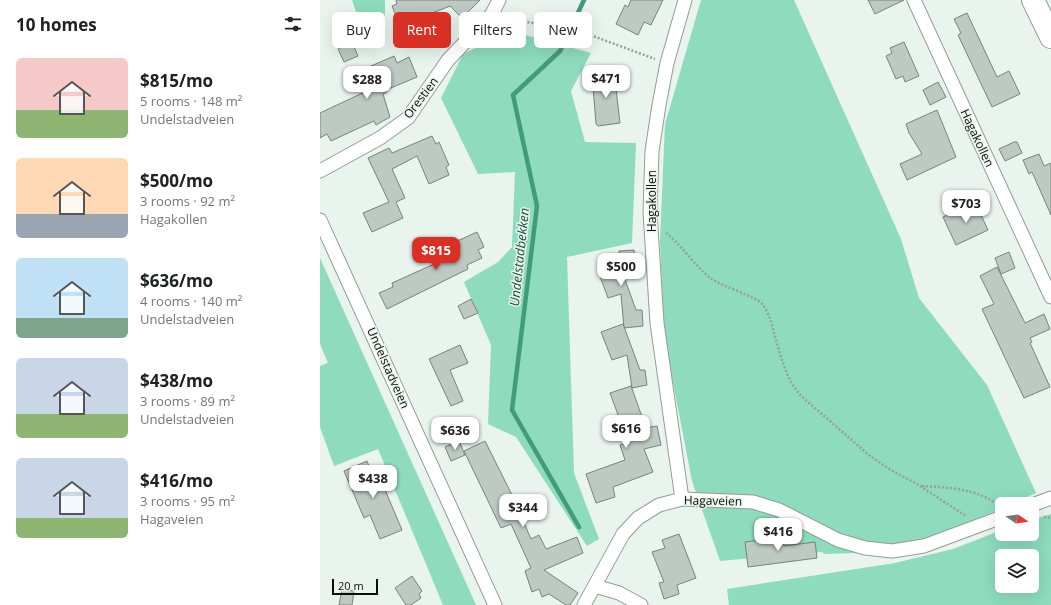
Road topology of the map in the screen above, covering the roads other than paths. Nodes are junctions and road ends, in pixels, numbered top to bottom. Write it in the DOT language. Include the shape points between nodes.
graph roads {
  1 [pos="499,0"];
  2 [pos="686,0"];
  3 [pos="914,0"];
  4 [pos="1033,0"];
  5 [pos="1051,37"];
  6 [pos="320,171"];
  7 [pos="320,220"];
  8 [pos="1051,297"];
  9 [pos="1051,498"];
  10 [pos="682,499"];
  11 [pos="1039,502"];
  12 [pos="995,520"];
  13 [pos="595,586"];
  14 [pos="495,605"];
  15 [pos="584,605"];
  16 [pos="641,605"];
  1 -- 6 [label="street, Orestien" via="492,14 448,60 408,118 380,138"];
  2 -- 10 [label="street, Hagakollen" via="667,63 652,151 651,226 657,323"];
  3 -- 8 [label="street, Hagakollen"];
  4 -- 5 [label="highway"];
  7 -- 14 [label="street, Undelstadveien"];
  9 -- 11 [label="street"];
  10 -- 12 [label="street, Hagaveien" via="753,502 779,510 838,540 865,548 892,551 924,546"];
  10 -- 13 [label="street, Hagaveien" via="659,505 638,518 623,534"];
  13 -- 15 [label="street, Hagaveien"];
  13 -- 16 [label="street"];
}
